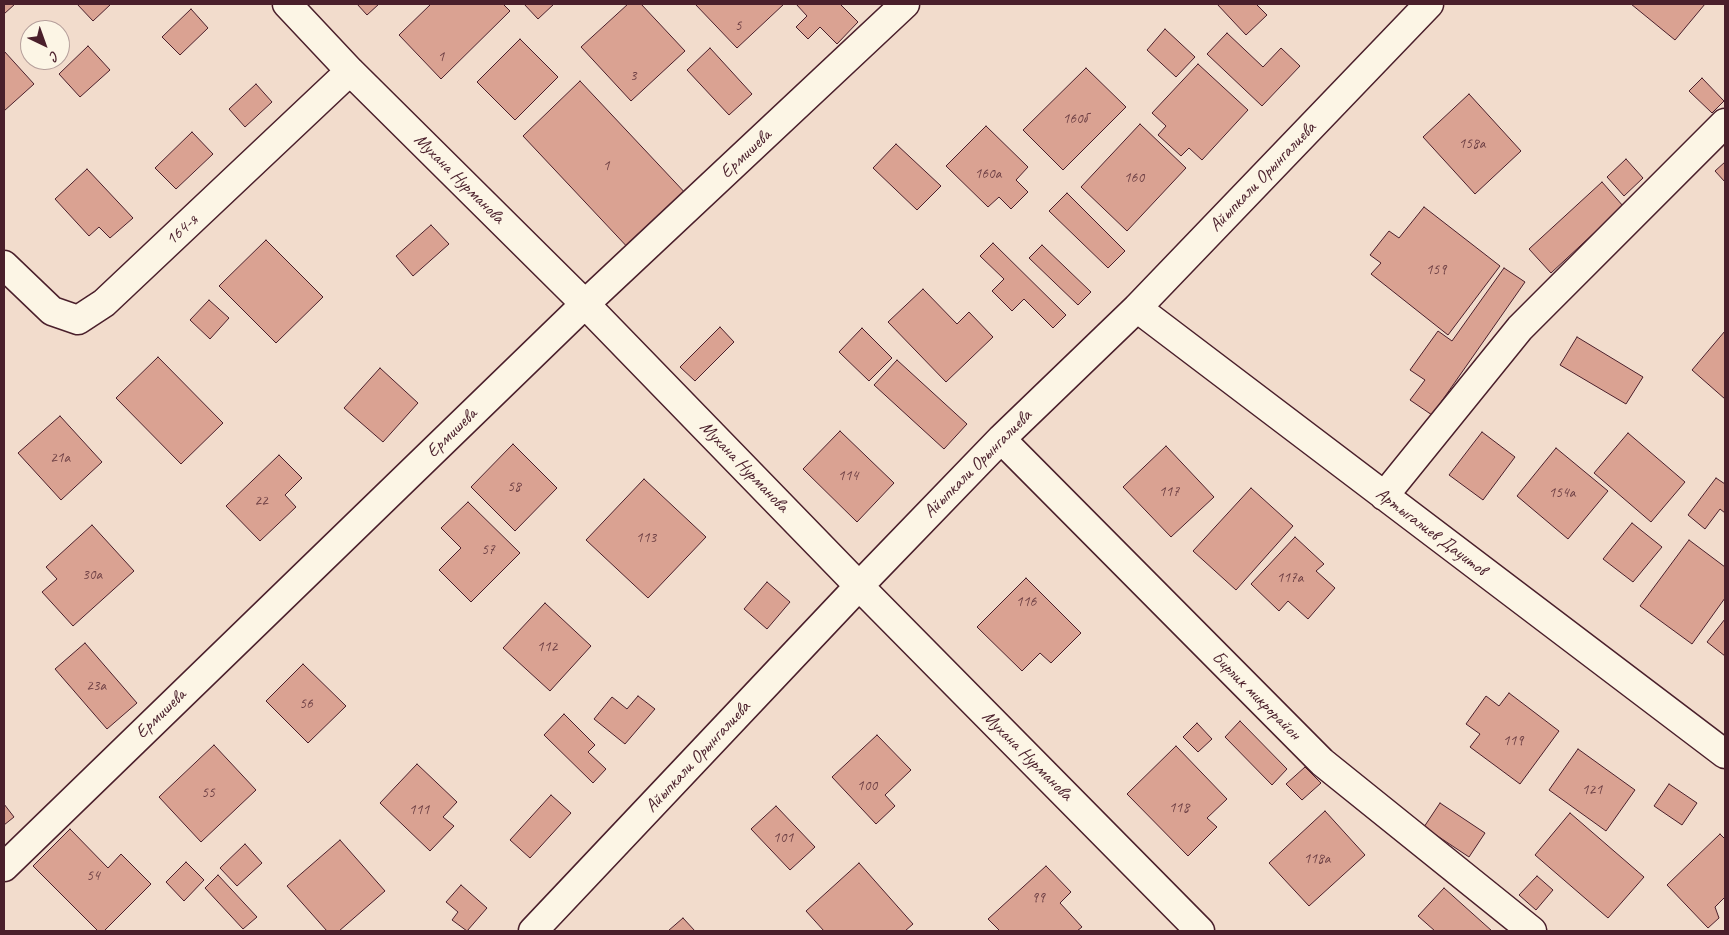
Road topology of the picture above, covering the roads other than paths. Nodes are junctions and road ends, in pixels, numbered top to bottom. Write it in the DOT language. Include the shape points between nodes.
graph roads {
  1 [pos="287,4"];
  2 [pos="905,4"];
  3 [pos="1429,4"];
  4 [pos="350,71"];
  5 [pos="1725,123"];
  6 [pos="4,265"];
  7 [pos="585,304"];
  8 [pos="1137,308"];
  9 [pos="1001,439"];
  10 [pos="1384,496"];
  11 [pos="859,586"];
  12 [pos="1725,754"];
  13 [pos="4,867"];
  14 [pos="533,931"];
  15 [pos="1200,931"];
  16 [pos="1532,931"];
  1 -- 4 [label="street, Мухана Нурманова"];
  2 -- 7 [label="street, Ермишева"];
  3 -- 8 [label="street, Айыпкали Орынгалиева"];
  4 -- 6 [label="street, 164-я" via="104,303 78,320 52,311"];
  4 -- 7 [label="street, Мухана Нурманова"];
  5 -- 10 [label="street" via="1520,328"];
  7 -- 11 [label="street, Мухана Нурманова"];
  7 -- 13 [label="street, Ермишева"];
  8 -- 9 [label="street, Айыпкали Орынгалиева"];
  8 -- 10 [label="street, Артыгалиев Дауитов"];
  9 -- 11 [label="street, Айыпкали Орынгалиева"];
  9 -- 16 [label="street, Бирлик микрорайон" via="1322,762"];
  10 -- 12 [label="street, Артыгалиев Дауитов"];
  11 -- 14 [label="street, Айыпкали Орынгалиева"];
  11 -- 15 [label="street, Мухана Нурманова"];
}
